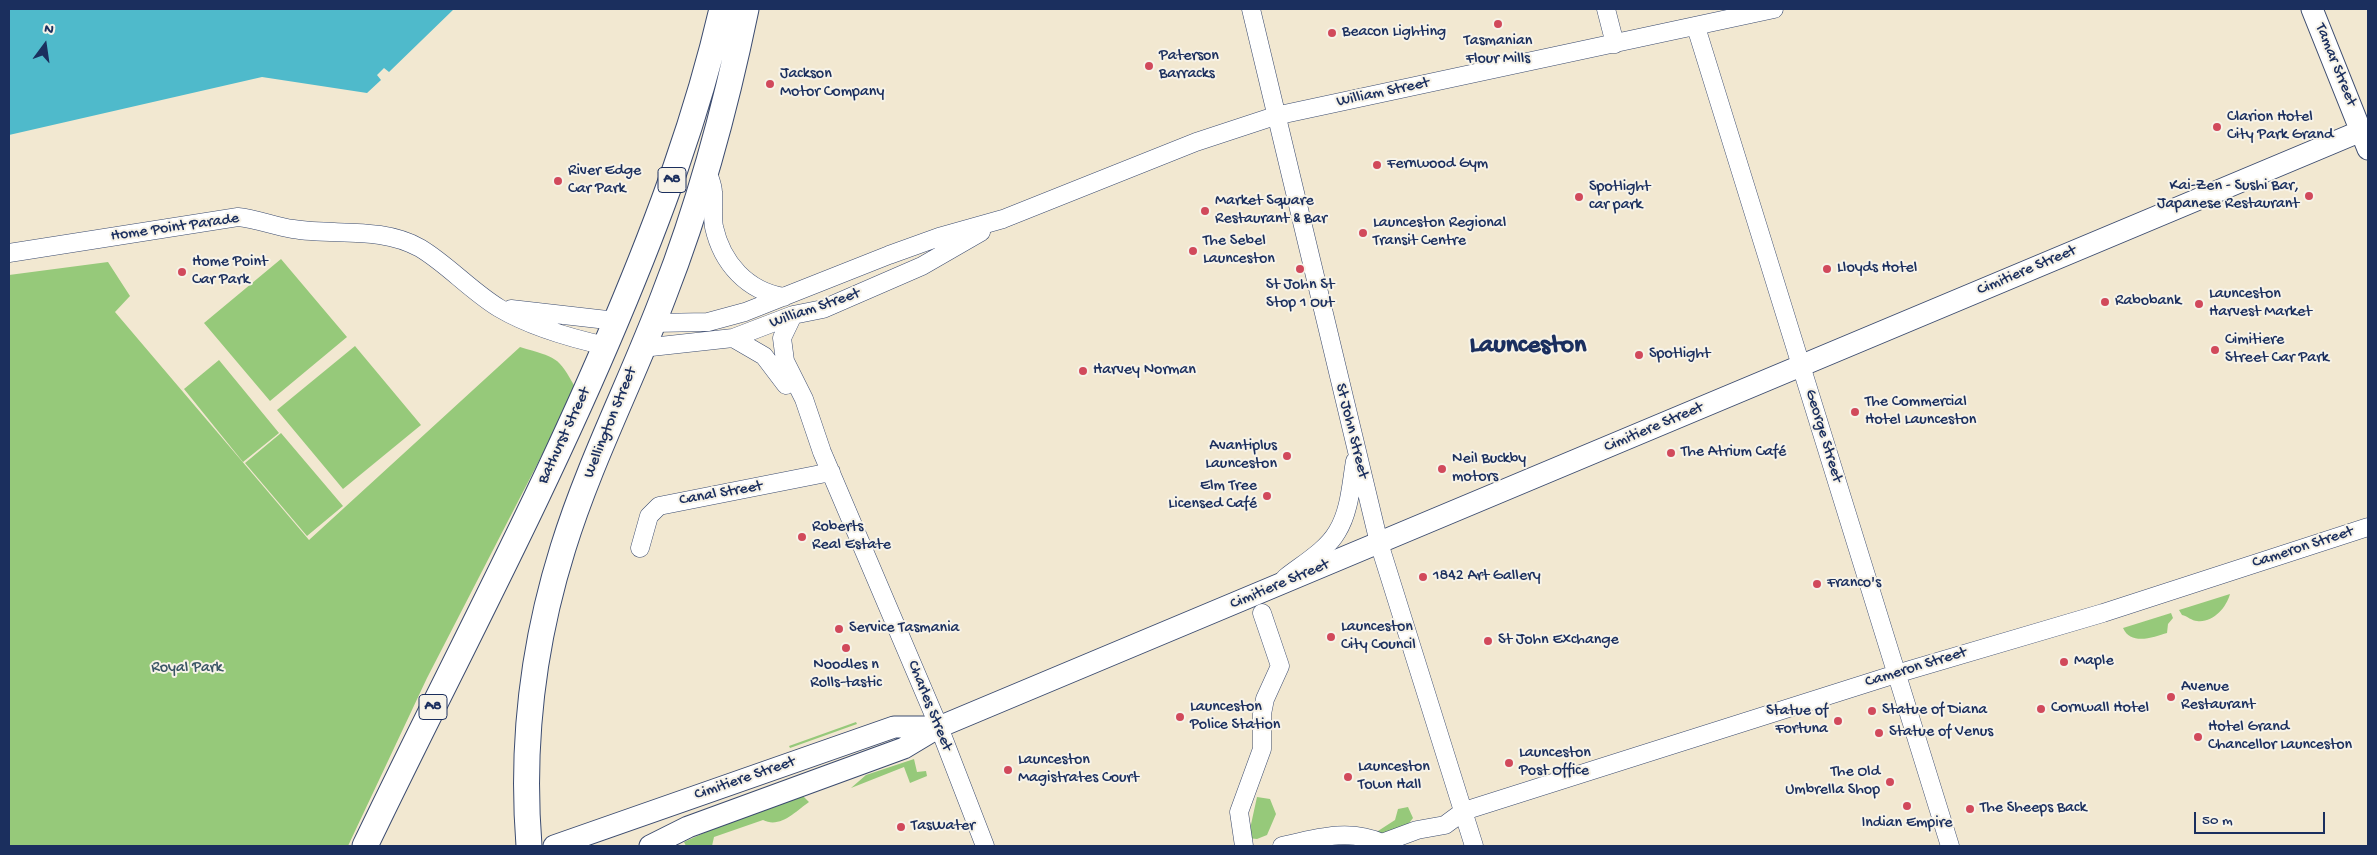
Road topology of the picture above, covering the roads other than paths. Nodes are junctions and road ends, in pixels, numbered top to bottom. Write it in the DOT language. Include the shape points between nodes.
graph roads {
  1 [pos="722,9"];
  2 [pos="746,9"];
  3 [pos="1251,9"];
  4 [pos="1606,9"];
  5 [pos="1774,9"];
  6 [pos="2312,9"];
  7 [pos="1696,27"];
  8 [pos="1615,44"];
  9 [pos="1276,116"];
  10 [pos="2366,136"];
  11 [pos="706,169"];
  12 [pos="1003,219"];
  13 [pos="9,253"];
  14 [pos="784,297"];
  15 [pos="498,308"];
  16 [pos="793,315"];
  17 [pos="616,321"];
  18 [pos="653,324"];
  19 [pos="733,338"];
  20 [pos="606,346"];
  21 [pos="642,348"];
  22 [pos="1802,366"];
  23 [pos="813,427"];
  24 [pos="1357,452"];
  25 [pos="831,472"];
  26 [pos="2368,527"];
  27 [pos="1379,543"];
  28 [pos="640,548"];
  29 [pos="1269,591"];
  30 [pos="1262,613"];
  31 [pos="1896,674"];
  32 [pos="939,727"];
  33 [pos="1464,811"];
  34 [pos="1942,819"];
  35 [pos="365,846"];
  36 [pos="529,846"];
  37 [pos="554,846"];
  38 [pos="650,846"];
  39 [pos="985,846"];
  40 [pos="1244,846"];
  41 [pos="1282,846"];
  42 [pos="1474,846"];
  43 [pos="1938,846"];
  44 [pos="1950,846"];
  1 -- 17 [label="highway, Bathurst Street / A8" via="678,166"];
  2 -- 11 [label="highway, Wellington Street / A8"];
  3 -- 9 [label="street, St John Street"];
  4 -- 8 [label="street"];
  5 -- 7 [label="street, William Street"];
  6 -- 10 [label="main road, Tamar Street"];
  7 -- 8 [label="street, William Street"];
  7 -- 22 [label="street, George Street"];
  8 -- 9 [label="street, William Street"];
  9 -- 12 [label="street, William Street" via="1196,142"];
  9 -- 24 [label="street, St John Street"];
  10 -- 22 [label="main road, Cimitiere Street"];
  11 -- 14 [label="street" via="713,191 714,226 726,257 749,285"];
  11 -- 18 [label="highway, Wellington Street / A8"];
  12 -- 14 [label="street, William Street" via="938,237"];
  12 -- 16 [label="street, William Street" via="907,273 823,309"];
  13 -- 15 [label="street, Home Point Parade" via="238,217 252,218 292,229 356,232 402,241 420,248"];
  14 -- 18 [label="street, William Street" via="708,322"];
  15 -- 17 [label="street"];
  15 -- 20 [label="street, Home Point Parade" via="543,328"];
  16 -- 19 [label="street, William Street"];
  16 -- 23 [label="street, Charles Street" via="782,338 782,352"];
  17 -- 18 [label="highway"];
  17 -- 20 [label="highway, Bathurst Street / A8"];
  18 -- 21 [label="highway, Wellington Street / A8"];
  19 -- 21 [label="street, William Street"];
  19 -- 23 [label="street, Charles Street" via="758,350 774,366"];
  20 -- 21 [label="highway"];
  20 -- 35 [label="highway, Bathurst Street / A8" via="543,484"];
  21 -- 36 [label="highway, Wellington Street / A8" via="563,547 548,603 533,679 528,734"];
  22 -- 27 [label="main road, Cimitiere Street"];
  22 -- 31 [label="street, George Street"];
  23 -- 25 [label="street, Charles Street"];
  24 -- 27 [label="street, St John Street"];
  24 -- 29 [label="street" via="1348,504 1337,532"];
  25 -- 28 [label="street, Canal Street" via="659,506 649,516"];
  25 -- 32 [label="street, Charles Street"];
  26 -- 31 [label="street, Cameron Street" via="2103,613"];
  27 -- 29 [label="main road, Cimitiere Street"];
  27 -- 33 [label="street, St John Street"];
  29 -- 32 [label="main road, Cimitiere Street"];
  30 -- 40 [label="street" via="1280,666 1265,699 1262,749 1239,812"];
  31 -- 33 [label="street, Cameron Street"];
  31 -- 34 [label="street, George Street"];
  32 -- 37 [label="main road, Cimitiere Street" via="894,727"];
  32 -- 38 [label="main road, Cimitiere Street" via="904,748 688,826"];
  32 -- 39 [label="street, Charles Street"];
  33 -- 41 [label="street, Cameron Street" via="1445,825 1417,830 1382,843 1366,836 1334,835"];
  33 -- 42 [label="street, St John Street"];
  34 -- 43 [label="street"];
  34 -- 44 [label="street, George Street"];
}
